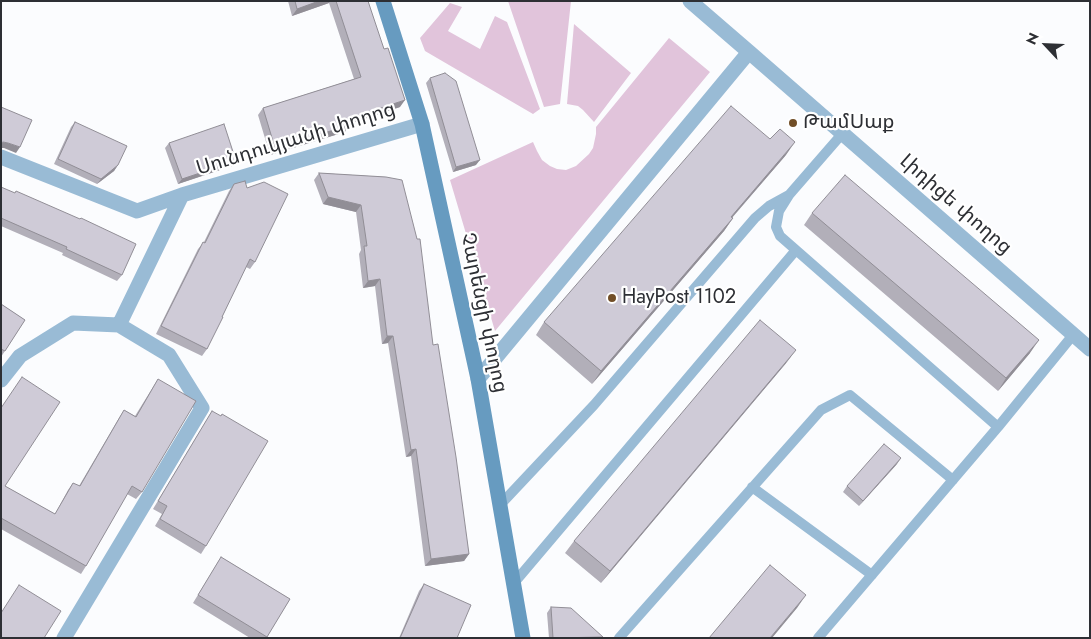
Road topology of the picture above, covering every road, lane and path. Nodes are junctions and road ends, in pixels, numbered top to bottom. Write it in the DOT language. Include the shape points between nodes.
graph roads {
  1 [pos="383,1"];
  2 [pos="690,1"];
  3 [pos="748,52"];
  4 [pos="422,124"];
  5 [pos="842,134"];
  6 [pos="1,157"];
  7 [pos="182,195"];
  8 [pos="789,196"];
  9 [pos="796,250"];
  10 [pos="119,325"];
  11 [pos="1073,335"];
  12 [pos="1090,349"];
  13 [pos="478,379"];
  14 [pos="1,380"];
  15 [pos="998,427"];
  16 [pos="953,480"];
  17 [pos="752,487"];
  18 [pos="500,505"];
  19 [pos="872,575"];
  20 [pos="514,583"];
  21 [pos="64,638"];
  22 [pos="523,638"];
  23 [pos="619,638"];
  24 [pos="818,638"];
  1 -- 4 [label="main road, Չարենցի փողոց"];
  2 -- 3 [label="street, Լիդիցե փողոց"];
  3 -- 5 [label="street, Լիդիցե փողոց"];
  3 -- 13 [label="street"];
  4 -- 7 [label="street, Սունդուկյանի փողոց"];
  4 -- 13 [label="main road, Չարենցի փողոց"];
  5 -- 8 [label="lane"];
  5 -- 11 [label="street, Լիդիցե փողոց"];
  6 -- 7 [label="street, Սունդուկյանի փողոց" via="137,212"];
  7 -- 10 [label="street, Սունդուկյանի փողոց"];
  8 -- 9 [label="lane" via="779,211 776,227 780,236"];
  8 -- 18 [label="lane" via="755,218 594,405"];
  9 -- 15 [label="lane"];
  9 -- 20 [label="lane"];
  10 -- 14 [label="street" via="72,323 20,356"];
  10 -- 21 [label="street" via="169,355 202,408"];
  11 -- 12 [label="street, Լիդիցե փողոց"];
  11 -- 15 [label="lane"];
  13 -- 18 [label="main road, Չարենցի փողոց"];
  15 -- 16 [label="lane"];
  16 -- 17 [label="lane" via="850,395 820,410"];
  16 -- 19 [label="lane"];
  17 -- 19 [label="lane"];
  17 -- 23 [label="lane"];
  18 -- 20 [label="main road, Չարենցի փողոց"];
  19 -- 24 [label="lane"];
  20 -- 22 [label="main road, Չարենցի փողոց"];
}
